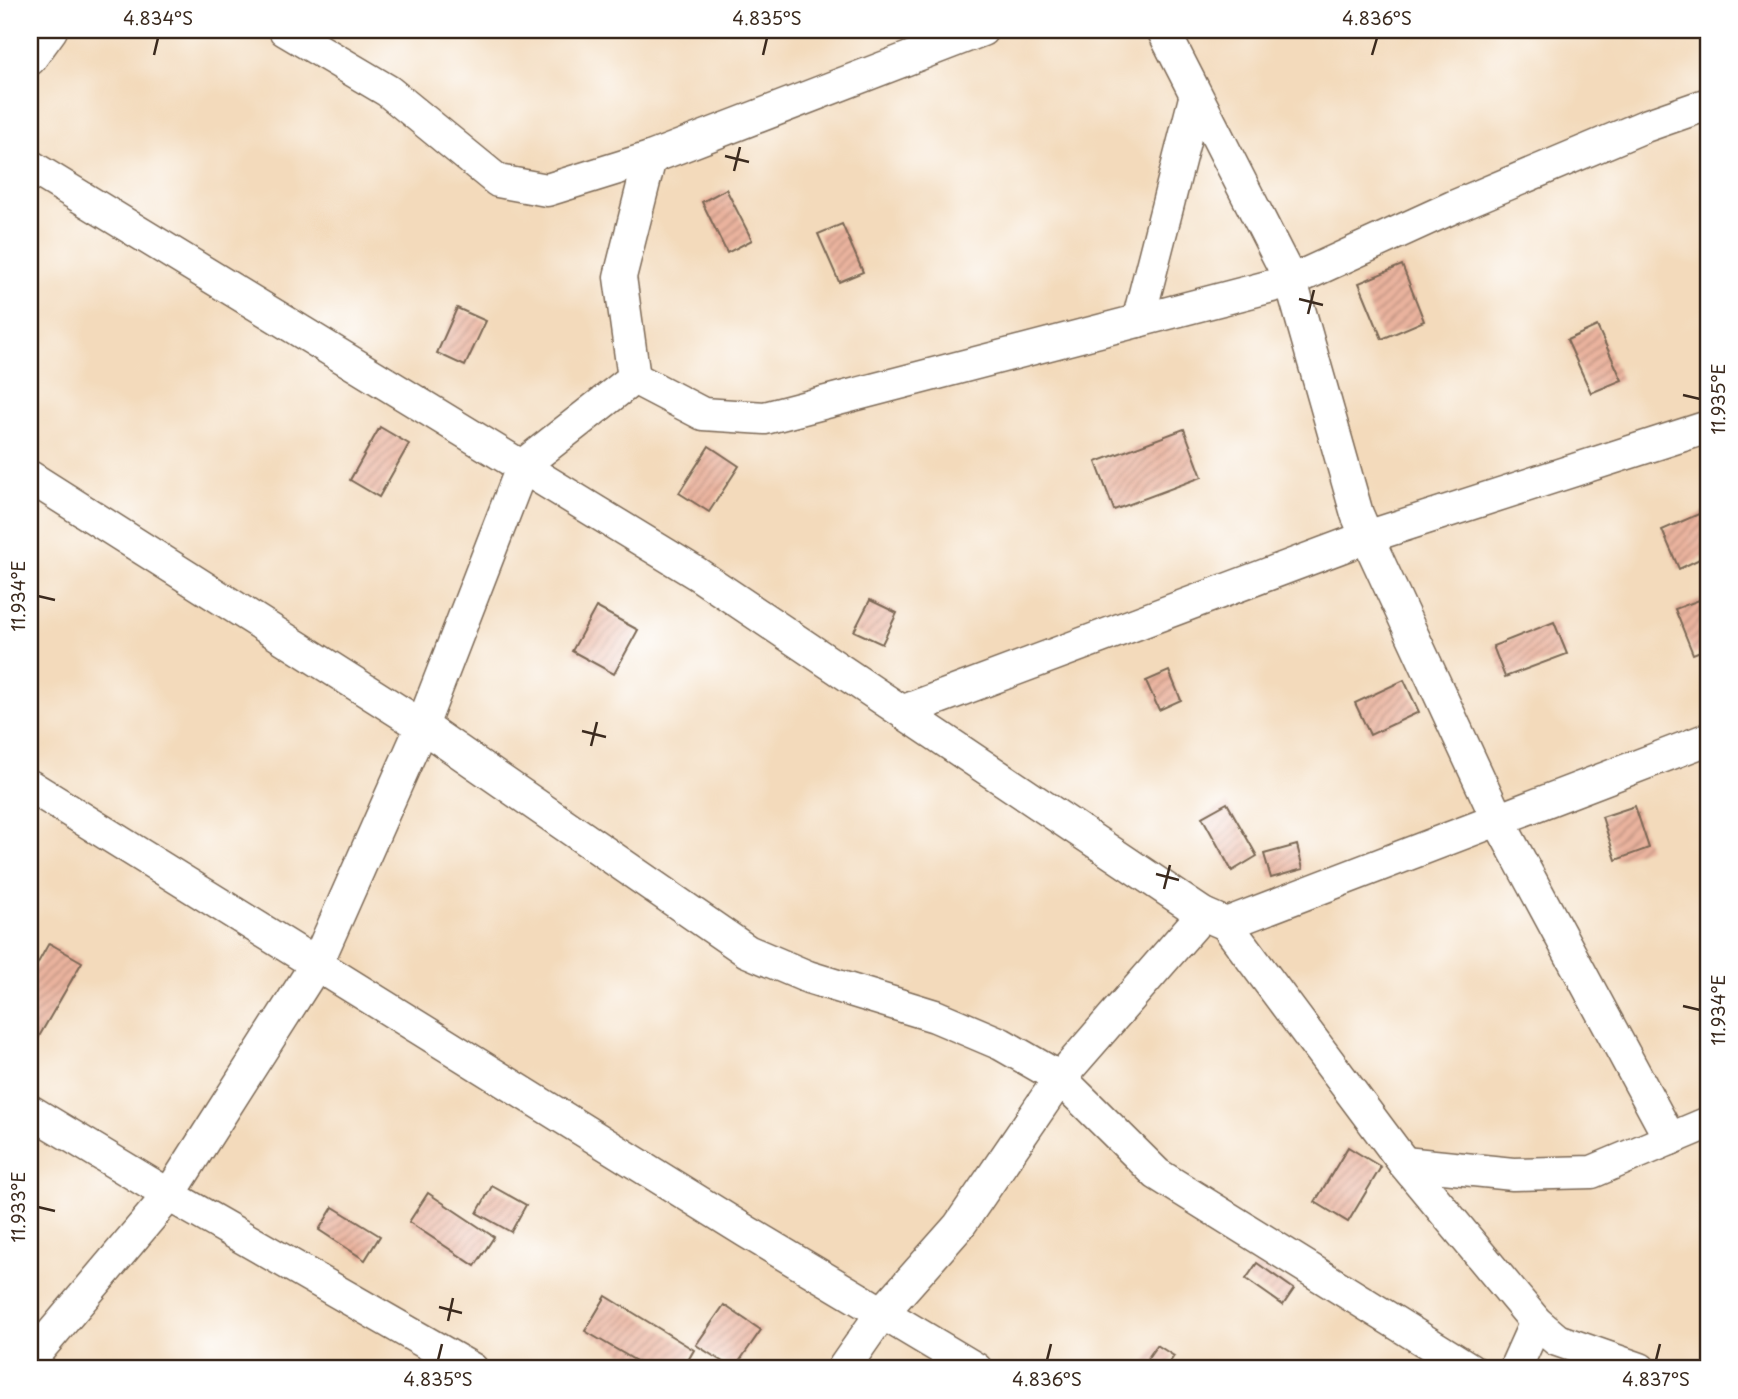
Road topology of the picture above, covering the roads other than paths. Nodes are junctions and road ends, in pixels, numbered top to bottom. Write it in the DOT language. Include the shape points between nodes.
graph roads {
  1 [pos="51,30"];
  2 [pos="285,30"];
  3 [pos="982,30"];
  4 [pos="1163,30"];
  5 [pos="30,59"];
  6 [pos="1195,99"];
  7 [pos="1708,104"];
  8 [pos="650,158"];
  9 [pos="30,166"];
  10 [pos="1291,281"];
  11 [pos="1138,321"];
  12 [pos="634,378"];
  13 [pos="1708,426"];
  14 [pos="523,465"];
  15 [pos="30,477"];
  16 [pos="1367,537"];
  17 [pos="904,711"];
  18 [pos="422,726"];
  19 [pos="1708,738"];
  20 [pos="30,786"];
  21 [pos="1497,818"];
  22 [pos="1214,919"];
  23 [pos="317,963"];
  24 [pos="1060,1078"];
  25 [pos="30,1111"];
  26 [pos="1708,1123"];
  27 [pos="1670,1139"];
  28 [pos="1404,1163"];
  29 [pos="169,1195"];
  30 [pos="882,1313"];
  31 [pos="1536,1322"];
  32 [pos="30,1360"];
  33 [pos="472,1369"];
  34 [pos="843,1369"];
  35 [pos="976,1369"];
  36 [pos="1470,1369"];
  37 [pos="1515,1369"];
  38 [pos="1640,1369"];
  1 -- 5 [label="street"];
  2 -- 8 [label="street" via="388,91 498,181 547,190"];
  3 -- 8 [label="street"];
  4 -- 6 [label="street"];
  6 -- 10 [label="street"];
  6 -- 11 [label="street"];
  7 -- 10 [label="street" via="1465,202"];
  8 -- 12 [label="street" via="620,276"];
  9 -- 14 [label="street"];
  10 -- 11 [label="street"];
  10 -- 16 [label="street"];
  11 -- 12 [label="street" via="765,418 703,414"];
  12 -- 14 [label="street"];
  13 -- 16 [label="street"];
  14 -- 17 [label="street"];
  14 -- 18 [label="street"];
  15 -- 18 [label="street"];
  16 -- 17 [label="street"];
  16 -- 21 [label="street"];
  17 -- 22 [label="street"];
  18 -- 23 [label="street"];
  18 -- 24 [label="street" via="747,951 808,977 935,1016 1001,1044"];
  19 -- 21 [label="street"];
  20 -- 23 [label="street"];
  21 -- 22 [label="street"];
  21 -- 27 [label="street"];
  22 -- 24 [label="street"];
  22 -- 28 [label="street"];
  23 -- 29 [label="street"];
  23 -- 30 [label="street"];
  24 -- 30 [label="street" via="959,1226"];
  24 -- 36 [label="street" via="1157,1174"];
  25 -- 29 [label="street"];
  26 -- 27 [label="street"];
  27 -- 28 [label="street" via="1592,1172 1513,1174"];
  28 -- 31 [label="street"];
  29 -- 32 [label="street"];
  29 -- 33 [label="street"];
  30 -- 34 [label="street"];
  30 -- 35 [label="street"];
  31 -- 37 [label="street"];
  31 -- 38 [label="street" via="1557,1340"];
}
